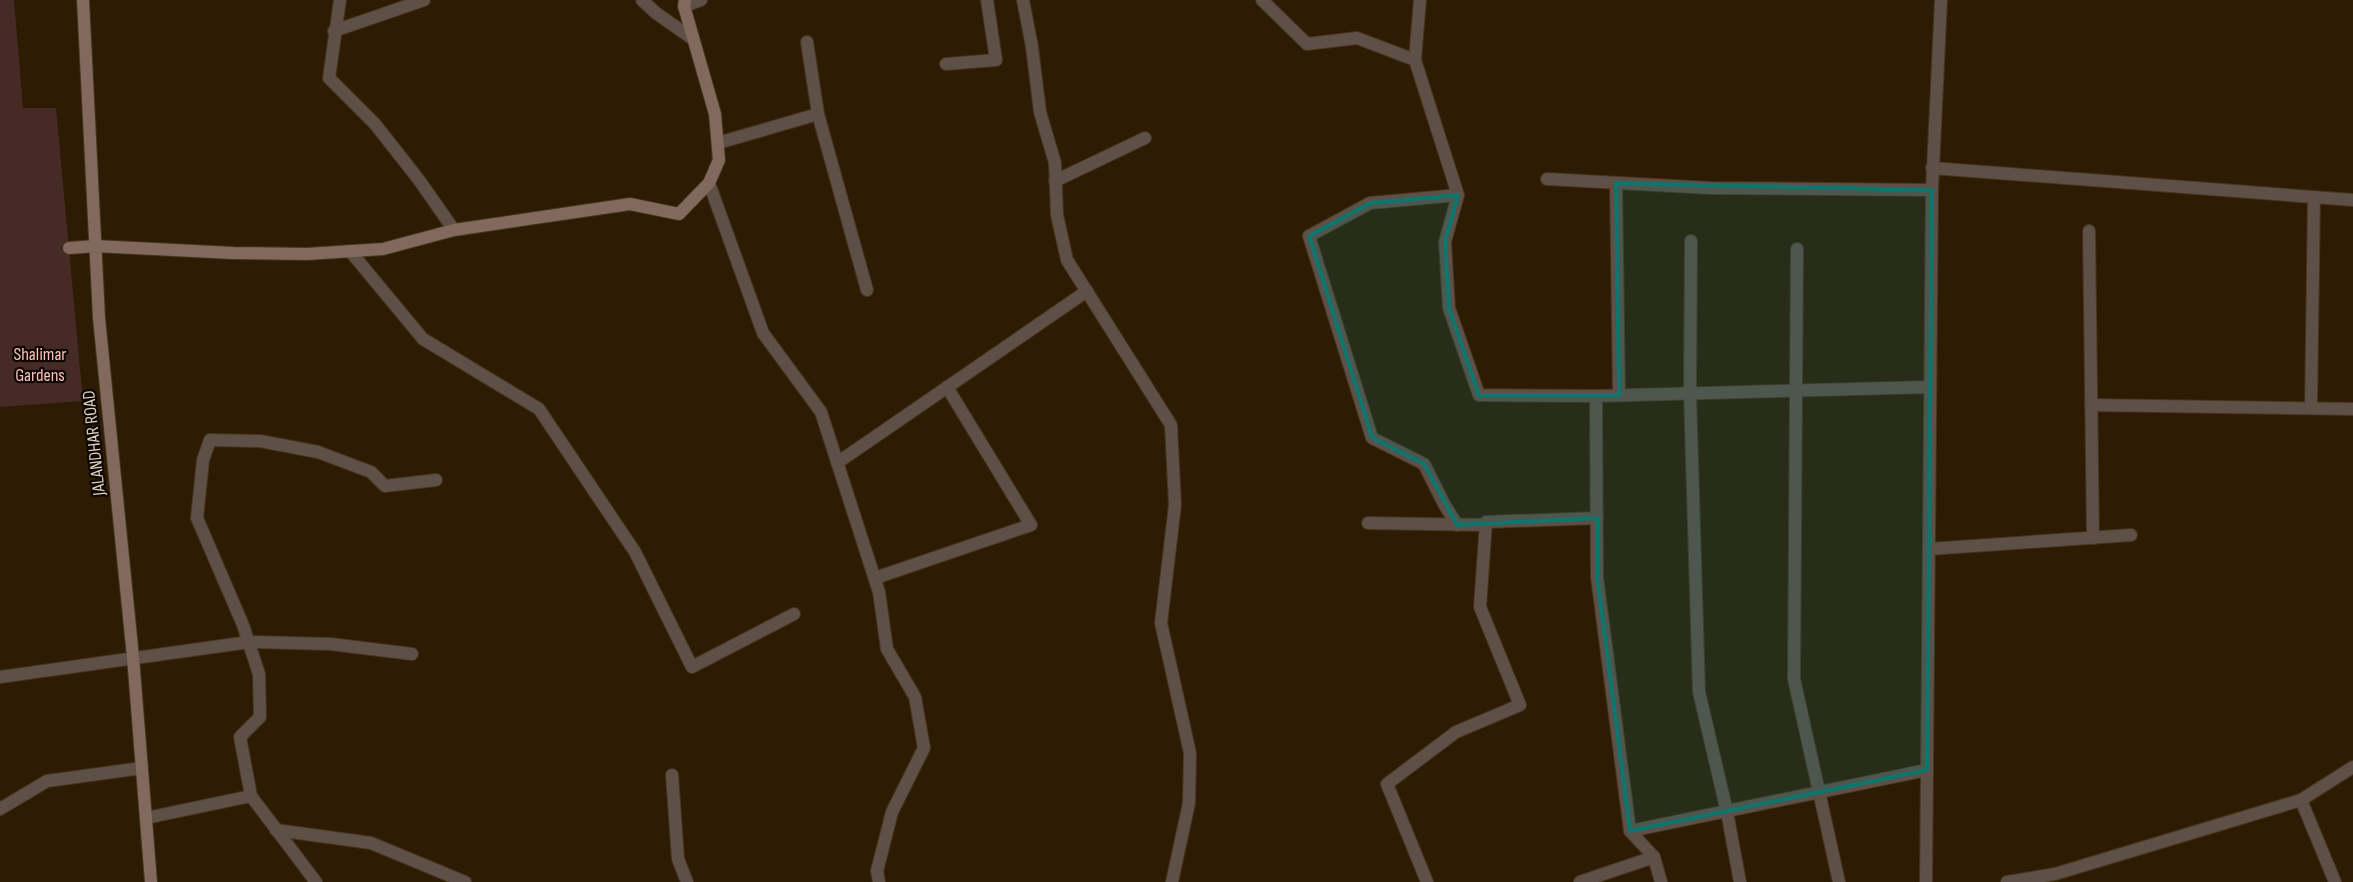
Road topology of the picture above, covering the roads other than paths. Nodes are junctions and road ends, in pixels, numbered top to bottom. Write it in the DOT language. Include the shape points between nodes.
graph roads {
  1 [pos="84,0"];
  2 [pos="340,0"];
  3 [pos="424,0"];
  4 [pos="642,0"];
  5 [pos="701,0"];
  6 [pos="986,0"];
  7 [pos="1023,0"];
  8 [pos="1262,0"];
  9 [pos="1420,0"];
  10 [pos="1941,0"];
  11 [pos="684,3"];
  12 [pos="334,31"];
  13 [pos="693,39"];
  14 [pos="807,42"];
  15 [pos="1415,60"];
  16 [pos="946,64"];
  17 [pos="818,114"];
  18 [pos="1145,138"];
  19 [pos="718,143"];
  20 [pos="1932,168"];
  21 [pos="1547,179"];
  22 [pos="1055,181"];
  23 [pos="709,183"];
  24 [pos="1616,183"];
  25 [pos="1932,190"];
  26 [pos="1458,195"];
  27 [pos="2314,197"];
  28 [pos="2353,200"];
  29 [pos="454,230"];
  30 [pos="2089,231"];
  31 [pos="1690,241"];
  32 [pos="95,246"];
  33 [pos="69,248"];
  34 [pos="1797,249"];
  35 [pos="350,251"];
  36 [pos="867,290"];
  37 [pos="1087,292"];
  38 [pos="947,387"];
  39 [pos="1930,387"];
  40 [pos="1796,391"];
  41 [pos="1690,394"];
  42 [pos="1596,396"];
  43 [pos="1619,396"];
  44 [pos="2091,405"];
  45 [pos="2311,408"];
  46 [pos="2353,409"];
  47 [pos="837,462"];
  48 [pos="436,480"];
  49 [pos="1597,518"];
  50 [pos="1368,523"];
  51 [pos="1458,525"];
  52 [pos="1486,525"];
  53 [pos="2131,535"];
  54 [pos="2093,538"];
  55 [pos="1929,549"];
  56 [pos="875,578"];
  57 [pos="794,614"];
  58 [pos="249,642"];
  59 [pos="412,654"];
  60 [pos="133,656"];
  61 [pos="0,677"];
  62 [pos="2353,767"];
  63 [pos="142,768"];
  64 [pos="1927,770"];
  65 [pos="672,775"];
  66 [pos="1820,792"];
  67 [pos="250,796"];
  68 [pos="2301,800"];
  69 [pos="0,809"];
  70 [pos="1726,812"];
  71 [pos="146,818"];
  72 [pos="276,830"];
  73 [pos="1630,831"];
  74 [pos="1654,857"];
  75 [pos="2069,876"];
  76 [pos="151,882"];
  77 [pos="316,882"];
  78 [pos="465,882"];
  79 [pos="687,882"];
  80 [pos="879,882"];
  81 [pos="1172,882"];
  82 [pos="1427,882"];
  83 [pos="1580,882"];
  84 [pos="1660,882"];
  85 [pos="1740,882"];
  86 [pos="1839,882"];
  87 [pos="1926,882"];
  88 [pos="2007,882"];
  89 [pos="2335,882"];
  1 -- 32 [label="main road, JALANDHAR ROAD"];
  2 -- 12 [label="street"];
  3 -- 12 [label="street"];
  4 -- 13 [label="street"];
  5 -- 11 [label="street"];
  6 -- 16 [label="street" via="996,60"];
  7 -- 22 [label="street" via="1040,112 1055,163"];
  8 -- 15 [label="street" via="1307,44 1357,38"];
  9 -- 15 [label="street"];
  10 -- 20 [label="street"];
  11 -- 13 [label="main road"];
  12 -- 29 [label="street" via="328,78 375,124"];
  13 -- 19 [label="main road" via="715,114"];
  14 -- 17 [label="street"];
  15 -- 26 [label="street"];
  17 -- 19 [label="street"];
  17 -- 36 [label="street"];
  18 -- 22 [label="street"];
  19 -- 23 [label="main road" via="719,160"];
  20 -- 25 [label="street"];
  20 -- 27 [label="street"];
  21 -- 24 [label="street"];
  22 -- 37 [label="street" via="1057,216 1067,260"];
  23 -- 29 [label="main road" via="679,214 630,204"];
  23 -- 47 [label="street" via="763,333 821,412"];
  24 -- 25 [label="street" via="1711,188"];
  24 -- 43 [label="street"];
  25 -- 39 [label="street"];
  26 -- 42 [label="street" via="1445,242 1449,308 1479,395"];
  26 -- 51 [label="street" via="1370,203 1309,236 1372,438 1424,464"];
  27 -- 28 [label="street"];
  27 -- 45 [label="street"];
  29 -- 35 [label="main road" via="384,249"];
  30 -- 44 [label="street"];
  31 -- 41 [label="street"];
  32 -- 33 [label="main road"];
  32 -- 35 [label="main road" via="232,253"];
  32 -- 60 [label="main road, JALANDHAR ROAD" via="98,318"];
  34 -- 40 [label="street"];
  35 -- 57 [label="street" via="423,339 539,409 634,552 692,667"];
  37 -- 38 [label="street"];
  37 -- 81 [label="street" via="1171,425 1175,505 1161,623 1190,753 1189,803"];
  38 -- 47 [label="street"];
  38 -- 56 [label="street" via="1031,525"];
  39 -- 40 [label="street"];
  39 -- 55 [label="street"];
  40 -- 41 [label="street"];
  40 -- 66 [label="street" via="1794,679"];
  41 -- 43 [label="street"];
  41 -- 70 [label="street" via="1699,692"];
  42 -- 43 [label="street"];
  42 -- 49 [label="street"];
  44 -- 45 [label="street"];
  44 -- 54 [label="street"];
  45 -- 46 [label="street"];
  47 -- 56 [label="street"];
  48 -- 58 [label="street" via="385,486 371,472 318,452 260,441 210,440 203,460 197,518"];
  49 -- 52 [label="street" via="1486,522"];
  49 -- 73 [label="street" via="1597,577"];
  50 -- 51 [label="street"];
  51 -- 52 [label="street"];
  52 -- 82 [label="street" via="1480,607 1520,705 1456,732 1387,784"];
  53 -- 54 [label="street"];
  54 -- 55 [label="street"];
  55 -- 64 [label="street"];
  56 -- 80 [label="street" via="880,592 887,649 915,697 924,748 892,812 877,871"];
  58 -- 59 [label="street" via="331,644"];
  58 -- 60 [label="street"];
  58 -- 67 [label="street" via="259,674 260,717 240,737"];
  60 -- 61 [label="street"];
  60 -- 63 [label="main road, JALANDHAR ROAD"];
  62 -- 68 [label="street"];
  63 -- 69 [label="street" via="47,781"];
  63 -- 71 [label="main road, JALANDHAR ROAD"];
  64 -- 66 [label="street"];
  64 -- 87 [label="street"];
  65 -- 79 [label="street" via="678,859"];
  66 -- 70 [label="street"];
  66 -- 86 [label="street"];
  67 -- 71 [label="street"];
  67 -- 72 [label="street"];
  68 -- 75 [label="street"];
  68 -- 89 [label="street"];
  70 -- 73 [label="street"];
  70 -- 85 [label="street"];
  71 -- 76 [label="main road, JALANDHAR ROAD"];
  72 -- 77 [label="street"];
  72 -- 78 [label="street" via="371,842"];
  73 -- 74 [label="street"];
  74 -- 83 [label="street"];
  74 -- 84 [label="street"];
  75 -- 88 [label="street"];
}
